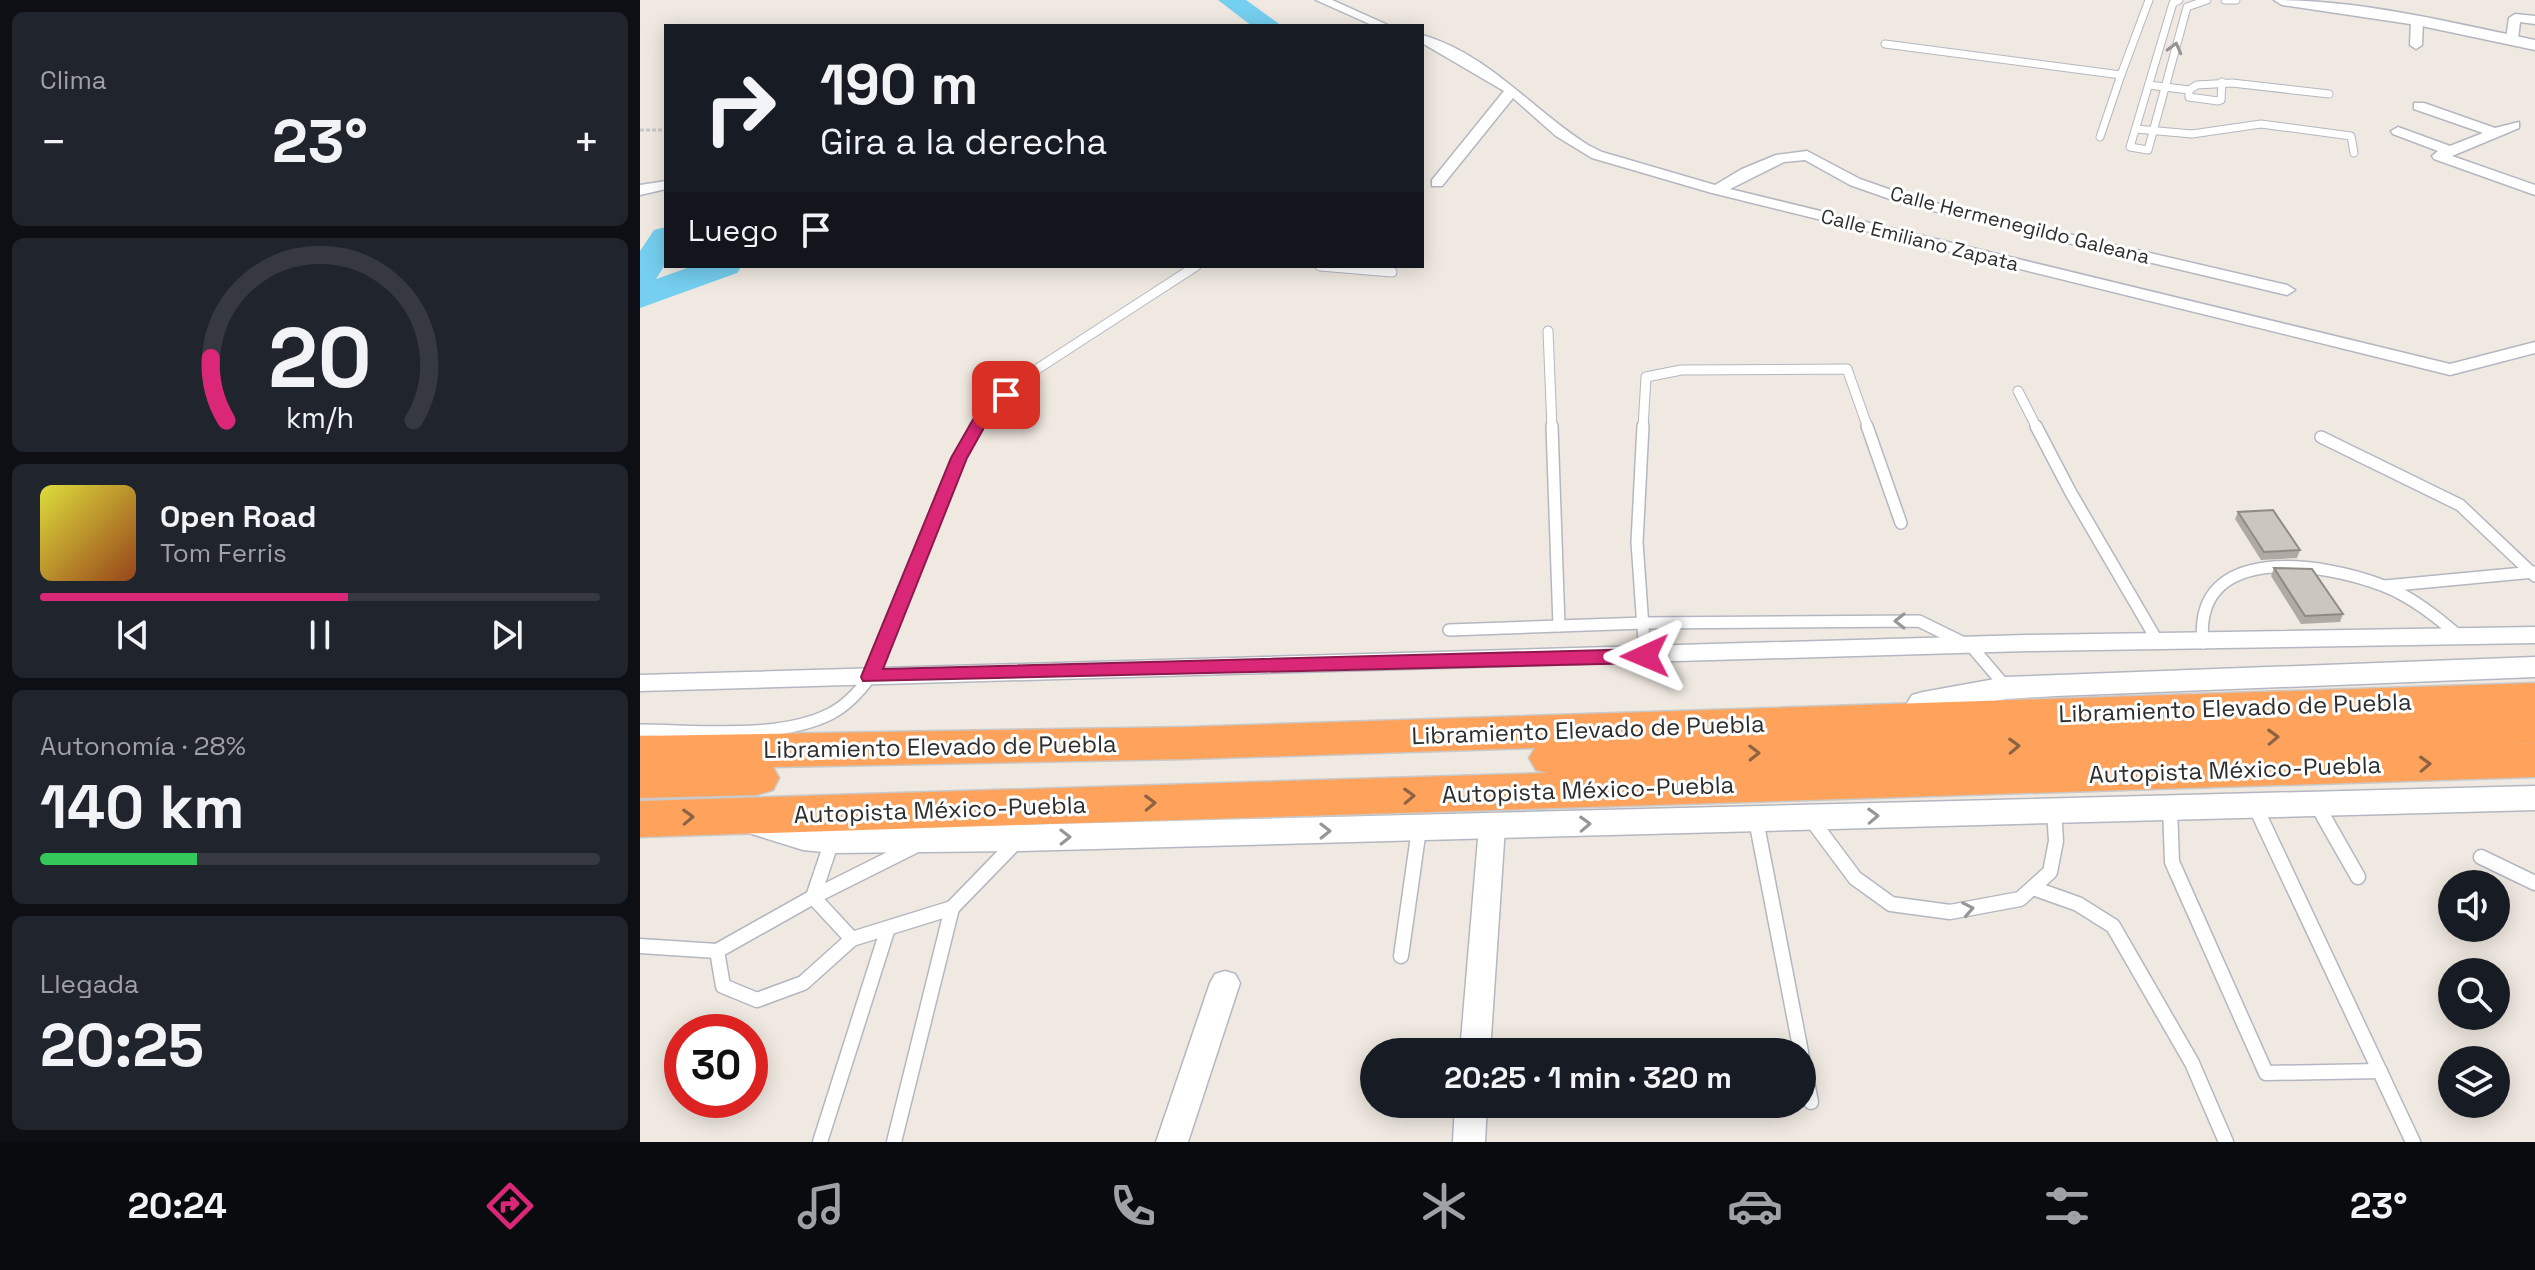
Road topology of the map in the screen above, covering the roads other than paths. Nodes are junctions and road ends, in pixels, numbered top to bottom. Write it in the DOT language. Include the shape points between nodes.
graph roads {
  1 [pos="1322,0"];
  2 [pos="2149,0"];
  3 [pos="2179,0"];
  4 [pos="2207,0"];
  5 [pos="2225,0"];
  6 [pos="2236,0"];
  7 [pos="2282,0"];
  8 [pos="2334,3"];
  9 [pos="2417,20"];
  10 [pos="2535,20"];
  11 [pos="2167,23"];
  12 [pos="1379,24"];
  13 [pos="2181,25"];
  14 [pos="2512,39"];
  15 [pos="1429,41"];
  16 [pos="1885,44"];
  17 [pos="2416,45"];
  18 [pos="2535,45"];
  19 [pos="2121,75"];
  20 [pos="2222,82"];
  21 [pos="2149,85"];
  22 [pos="2165,87"];
  23 [pos="1512,90"];
  24 [pos="2189,90"];
  25 [pos="2329,94"];
  26 [pos="2419,106"];
  27 [pos="2514,125"];
  28 [pos="2293,128"];
  29 [pos="2136,129"];
  30 [pos="2155,131"];
  31 [pos="2398,131"];
  32 [pos="2496,133"];
  33 [pos="2100,137"];
  34 [pos="2291,142"];
  35 [pos="2354,153"];
  36 [pos="2445,153"];
  37 [pos="1437,183"];
  38 [pos="664,185"];
  39 [pos="640,190"];
  40 [pos="1717,190"];
  41 [pos="2535,190"];
  42 [pos="1193,268"];
  43 [pos="1344,268"];
  44 [pos="1392,272"];
  45 [pos="2287,290"];
  46 [pos="1548,331"];
  47 [pos="2535,347"];
  48 [pos="2018,391"];
  49 [pos="2321,437"];
  50 [pos="1901,523"];
  51 [pos="2534,573"];
  52 [pos="2385,586"];
  53 [pos="1644,623"];
  54 [pos="1559,626"];
  55 [pos="1449,630"];
  56 [pos="2535,635"];
  57 [pos="2460,637"];
  58 [pos="2158,642"];
  59 [pos="2203,643"];
  60 [pos="1972,647"];
  61 [pos="1645,656"];
  62 [pos="2535,667"];
  63 [pos="870,677"];
  64 [pos="2535,682"];
  65 [pos="640,683"];
  66 [pos="2006,688"];
  67 [pos="2535,698"];
  68 [pos="1923,703"];
  69 [pos="2535,727"];
  70 [pos="640,730"];
  71 [pos="640,736"];
  72 [pos="640,753"];
  73 [pos="2535,760"];
  74 [pos="640,781"];
  75 [pos="2535,798"];
  76 [pos="2316,804"];
  77 [pos="2255,806"];
  78 [pos="2170,807"];
  79 [pos="2054,810"];
  80 [pos="739,816"];
  81 [pos="1810,818"];
  82 [pos="640,819"];
  83 [pos="1756,819"];
  84 [pos="1492,827"];
  85 [pos="1419,829"];
  86 [pos="1020,838"];
  87 [pos="928,839"];
  88 [pos="833,840"];
  89 [pos="2481,857"];
  90 [pos="2358,877"];
  91 [pos="2535,883"];
  92 [pos="2033,888"];
  93 [pos="813,897"];
  94 [pos="952,908"];
  95 [pos="887,931"];
  96 [pos="852,939"];
  97 [pos="642,949"];
  98 [pos="717,951"];
  99 [pos="1401,956"];
  100 [pos="1225,983"];
  101 [pos="1476,1038"];
  102 [pos="1799,1038"];
  103 [pos="2380,1071"];
  104 [pos="1470,1118"];
  105 [pos="820,1142"];
  106 [pos="894,1142"];
  107 [pos="1172,1142"];
  108 [pos="1469,1142"];
  109 [pos="2226,1142"];
  110 [pos="2413,1142"];
  1 -- 12 [label="street"];
  2 -- 19 [label="lane"];
  3 -- 11 [label="lane"];
  4 -- 13 [label="lane" via="2187,7"];
  5 -- 6 [label="lane"];
  7 -- 8 [label="main road"];
  8 -- 9 [label="main road"];
  9 -- 14 [label="main road"];
  9 -- 17 [label="street"];
  10 -- 14 [label="street" via="2515,18"];
  11 -- 13 [label="lane"];
  11 -- 21 [label="lane"];
  22 -- 13 [label="lane, one-way"];
  14 -- 18 [label="main road"];
  15 -- 23 [label="street, Calle Emiliano Zapata"];
  16 -- 19 [label="lane"];
  19 -- 33 [label="lane"];
  20 -- 24 [label="lane" via="2197,83"];
  20 -- 24 [label="lane" via="2218,101 2193,99"];
  20 -- 25 [label="lane"];
  21 -- 22 [label="lane"];
  21 -- 29 [label="lane"];
  22 -- 24 [label="lane"];
  22 -- 30 [label="lane"];
  23 -- 37 [label="street"];
  23 -- 40 [label="street, Calle Emiliano Zapata" via="1551,128 1580,147"];
  26 -- 32 [label="street"];
  27 -- 32 [label="street"];
  28 -- 30 [label="lane" via="2261,124 2192,134"];
  28 -- 34 [label="lane"];
  28 -- 35 [label="lane" via="2351,136"];
  29 -- 30 [label="lane"];
  29 -- 30 [label="lane" via="2130,147 2148,150"];
  31 -- 36 [label="street"];
  32 -- 36 [label="street"];
  36 -- 41 [label="street"];
  38 -- 39 [label="street"];
  40 -- 45 [label="street, Calle Hermenegildo Galeana" via="1781,158 1807,155 1855,182 1909,201"];
  40 -- 47 [label="street, Calle Emiliano Zapata" via="2450,370"];
  42 -- 63 [label="lane" via="1028,375 983,414 959,458"];
  43 -- 44 [label="lane"];
  46 -- 54 [label="lane"];
  48 -- 58 [label="lane"];
  49 -- 51 [label="lane" via="2460,505"];
  50 -- 53 [label="lane" via="1847,369 1681,370 1646,377 1637,542"];
  51 -- 52 [label="lane"];
  52 -- 57 [label="lane" via="2423,607"];
  52 -- 59 [label="lane" via="2321,568 2242,573 2207,600"];
  53 -- 54 [label="lane"];
  60 -- 53 [label="lane, one-way" via="1919,621"];
  53 -- 61 [label="lane"];
  54 -- 55 [label="lane"];
  56 -- 57 [label="street"];
  57 -- 59 [label="street"];
  58 -- 59 [label="street"];
  58 -- 60 [label="street"];
  60 -- 61 [label="street"];
  60 -- 66 [label="lane"];
  61 -- 63 [label="street"];
  62 -- 66 [label="street"];
  63 -- 65 [label="street"];
  63 -- 70 [label="lane" via="853,698 827,716 792,727"];
  64 -- 68 [label="highway"];
  66 -- 68 [label="street"];
  67 -- 72 [label="highway, Libramiento Elevado de Puebla" via="1203,743"];
  68 -- 71 [label="highway"];
  74 -- 69 [label="highway, Libramiento Elevado de Puebla, one-way" via="1937,749"];
  80 -- 73 [label="highway, Autopista México-Puebla, one-way"];
  75 -- 76 [label="street"];
  76 -- 77 [label="street"];
  76 -- 90 [label="lane"];
  77 -- 78 [label="street"];
  77 -- 103 [label="lane"];
  78 -- 79 [label="street"];
  78 -- 103 [label="lane" via="2172,862 2266,1073"];
  81 -- 79 [label="street, one-way"];
  79 -- 92 [label="lane" via="2050,872"];
  82 -- 80 [label="highway, Autopista México-Puebla, one-way"];
  80 -- 88 [label="street" via="803,837"];
  81 -- 83 [label="street"];
  81 -- 92 [label="lane, one-way" via="1855,878 1891,904 1950,912 2020,899"];
  84 -- 83 [label="street, one-way"];
  83 -- 102 [label="lane"];
  84 -- 85 [label="street"];
  84 -- 101 [label="street"];
  86 -- 85 [label="street, one-way"];
  85 -- 99 [label="lane"];
  86 -- 87 [label="street"];
  86 -- 94 [label="lane"];
  87 -- 88 [label="street"];
  87 -- 93 [label="lane"];
  88 -- 93 [label="lane"];
  89 -- 91 [label="lane"];
  92 -- 109 [label="lane" via="2078,904 2113,926 2192,1063"];
  93 -- 96 [label="lane"];
  93 -- 98 [label="lane"];
  94 -- 95 [label="lane"];
  94 -- 106 [label="lane"];
  95 -- 96 [label="lane"];
  95 -- 105 [label="lane"];
  96 -- 98 [label="lane" via="803,983 757,1000 723,986"];
  97 -- 98 [label="lane"];
  100 -- 107 [label="street"];
  103 -- 110 [label="lane"];
  104 -- 108 [label="street"];
}
